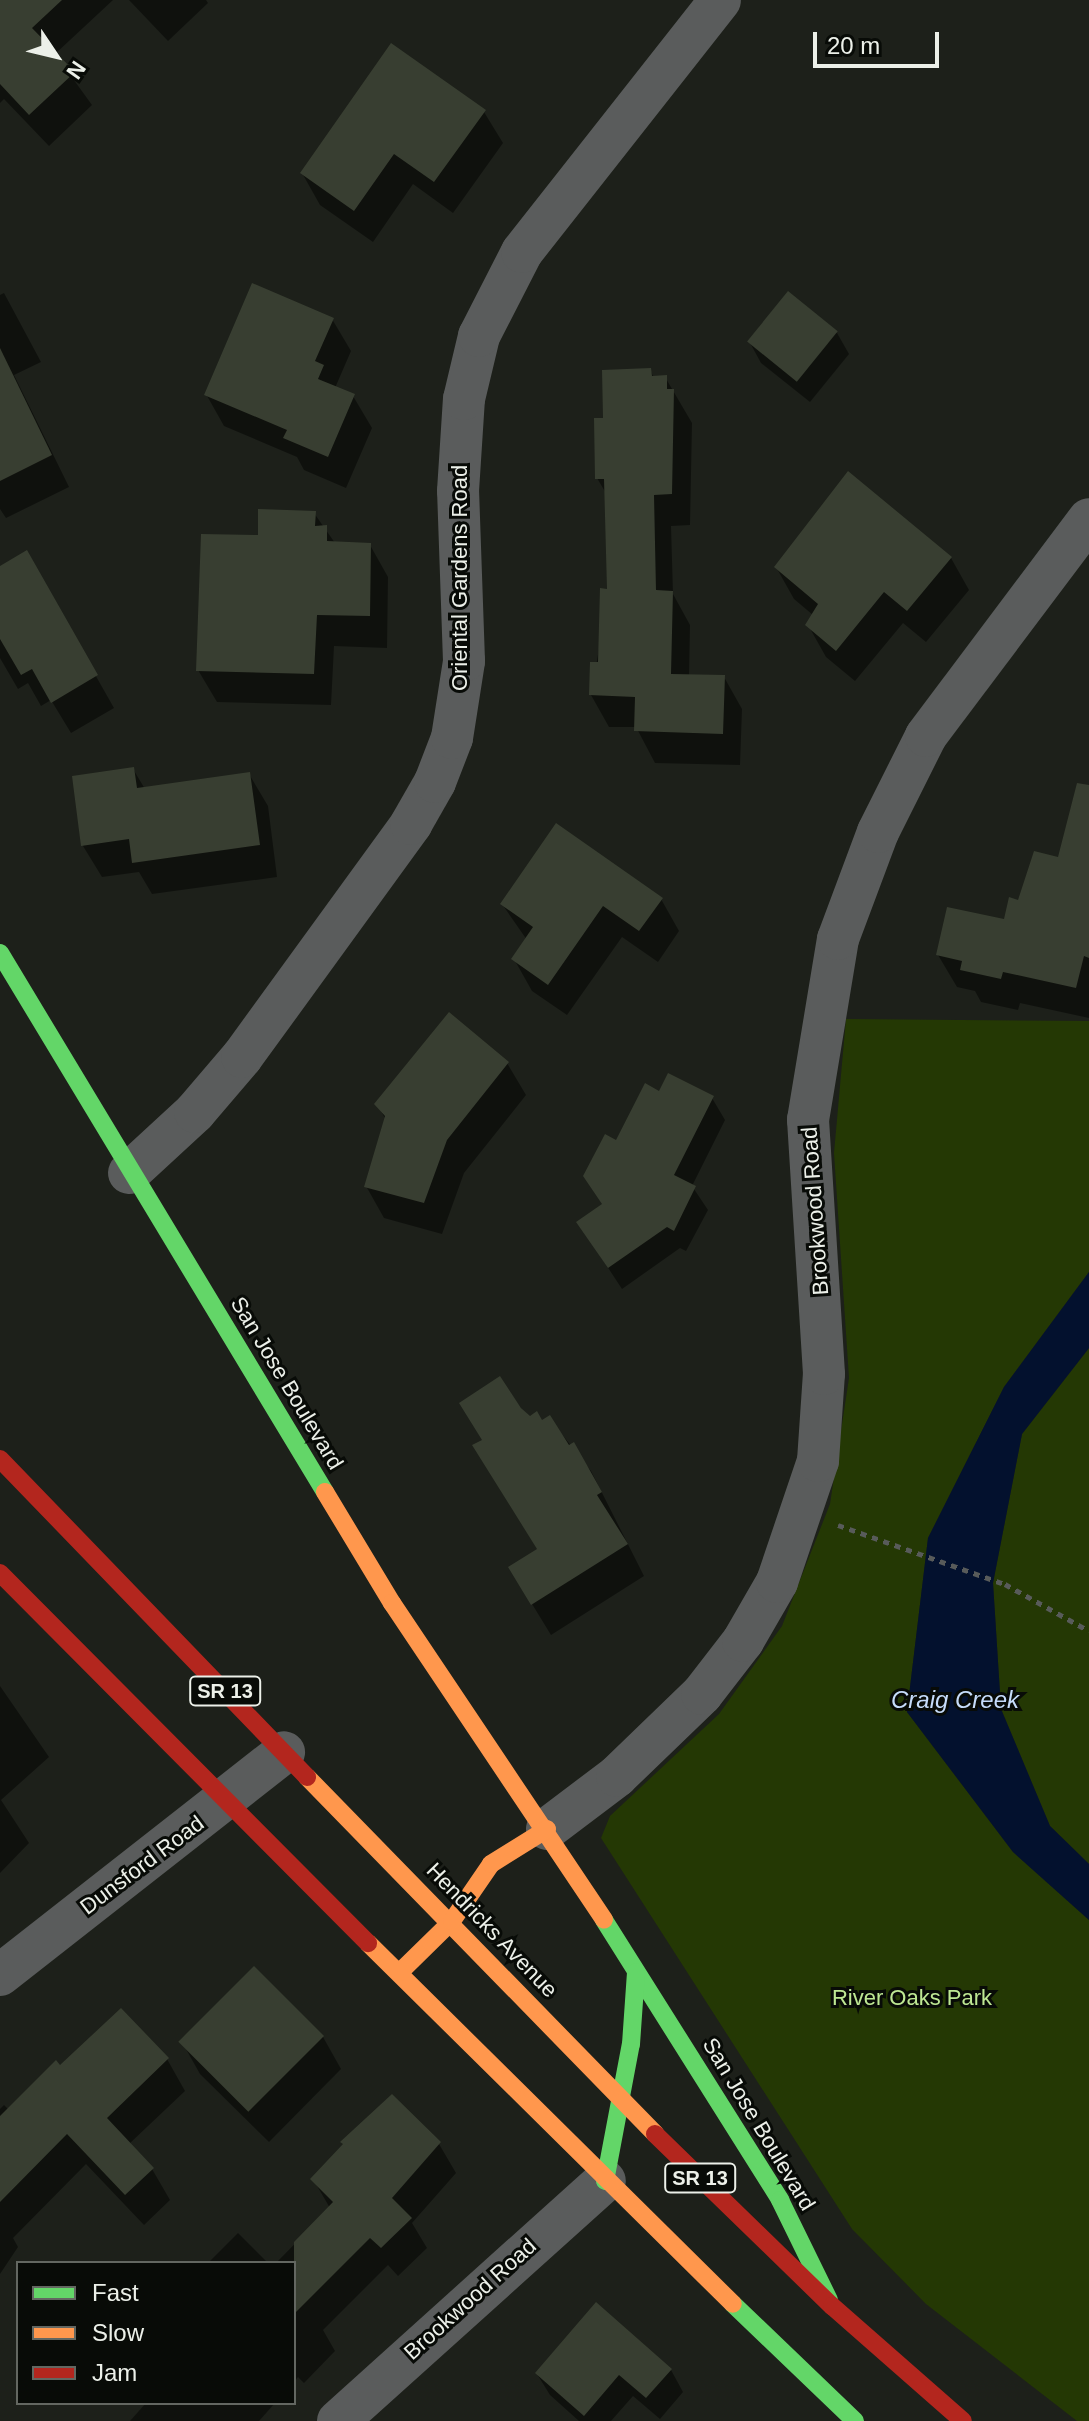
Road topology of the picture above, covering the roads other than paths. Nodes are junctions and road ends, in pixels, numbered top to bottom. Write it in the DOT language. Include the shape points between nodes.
graph roads {
  1 [pos="720,0"];
  2 [pos="1089,519"];
  3 [pos="0,953"];
  4 [pos="129,1173"];
  5 [pos="0,1459"];
  6 [pos="0,1573"];
  7 [pos="284,1752"];
  8 [pos="228,1800"];
  9 [pos="547,1829"];
  10 [pos="452,1921"];
  11 [pos="400,1972"];
  12 [pos="636,1972"];
  13 [pos="0,1975"];
  14 [pos="619,2099"];
  15 [pos="605,2181"];
  16 [pos="832,2306"];
  17 [pos="338,2421"];
  18 [pos="855,2421"];
  19 [pos="963,2421"];
  1 -- 4 [label="street, Oriental Gardens Road" via="522,252 479,336 464,399 458,491 464,661 452,738 435,782 411,824 242,1057 195,1112"];
  2 -- 9 [label="street, Brookwood Road" via="926,736 878,832 838,939 808,1120 824,1374 818,1461 767,1604 702,1694 617,1776"];
  3 -- 4 [label="main road, San Jose Boulevard"];
  4 -- 9 [label="main road, San Jose Boulevard" via="392,1603"];
  5 -- 7 [label="main road, Hendricks Avenue / SR 13"];
  6 -- 8 [label="main road, SR 13"];
  7 -- 8 [label="street, Dunsford Road"];
  7 -- 10 [label="main road, Hendricks Avenue / SR 13"];
  8 -- 11 [label="main road, SR 13"];
  8 -- 13 [label="street, Dunsford Road"];
  9 -- 10 [label="main road" via="491,1864"];
  9 -- 12 [label="main road, San Jose Boulevard"];
  10 -- 11 [label="main road"];
  10 -- 14 [label="main road, Hendricks Avenue / SR 13"];
  11 -- 15 [label="main road, SR 13"];
  12 -- 14 [label="main road" via="631,2044"];
  12 -- 16 [label="main road, San Jose Boulevard" via="780,2200"];
  14 -- 15 [label="main road"];
  14 -- 16 [label="main road, Hendricks Avenue / SR 13"];
  15 -- 17 [label="street, Brookwood Road"];
  15 -- 18 [label="main road, SR 13"];
  16 -- 19 [label="main road, Hendricks Avenue / SR 13"];
}
